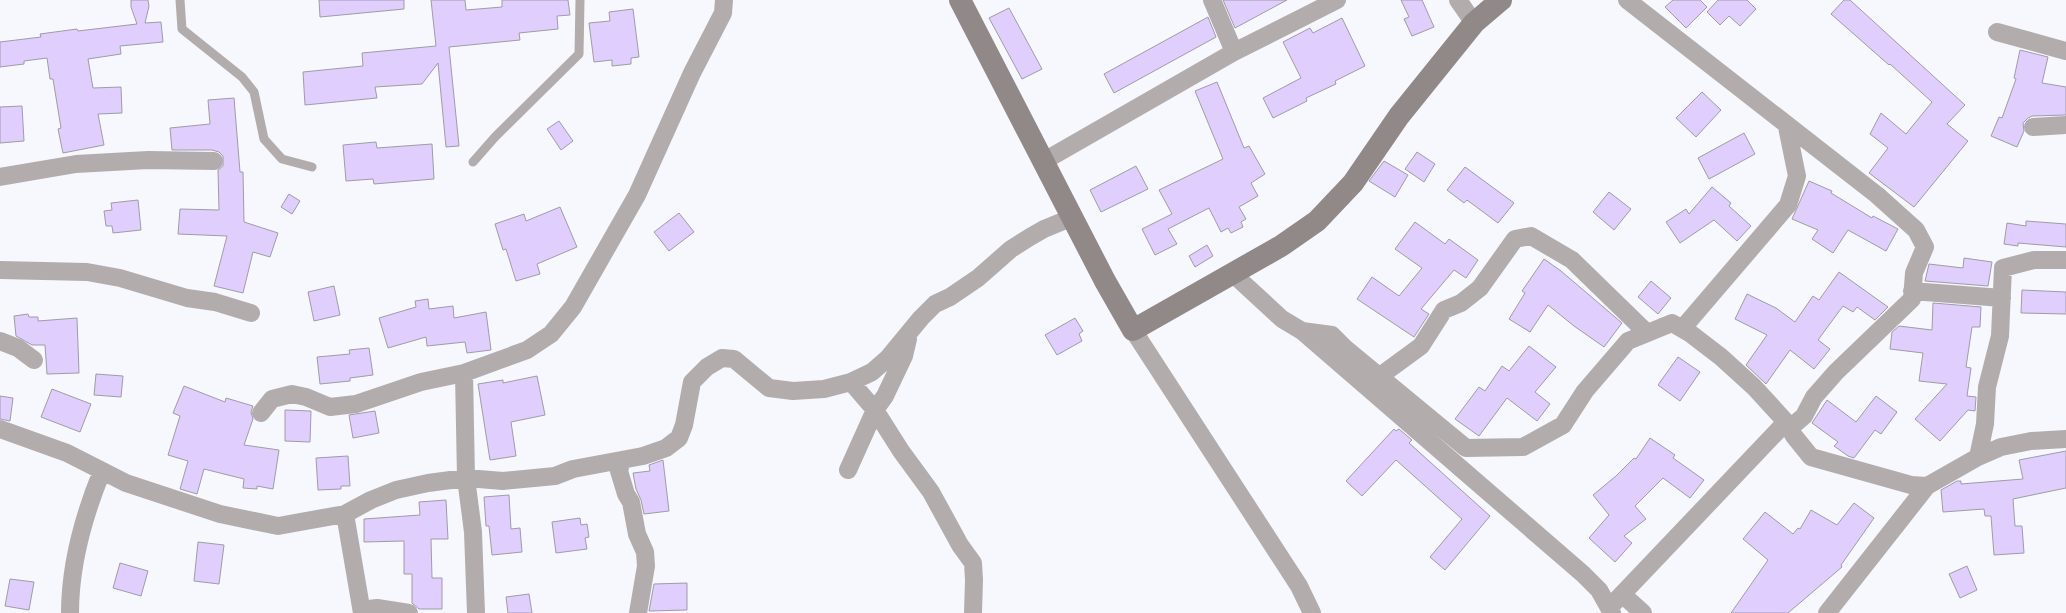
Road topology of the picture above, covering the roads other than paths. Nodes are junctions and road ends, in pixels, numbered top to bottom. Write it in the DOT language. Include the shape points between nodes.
graph roads {
  1 [pos="180,0"];
  2 [pos="580,0"];
  3 [pos="724,0"];
  4 [pos="960,0"];
  5 [pos="1212,0"];
  6 [pos="1337,0"];
  7 [pos="1458,0"];
  8 [pos="1501,0"];
  9 [pos="1627,0"];
  10 [pos="1474,24"];
  11 [pos="1997,32"];
  12 [pos="2066,51"];
  13 [pos="1234,52"];
  14 [pos="2066,125"];
  15 [pos="1787,127"];
  16 [pos="2033,127"];
  17 [pos="214,161"];
  18 [pos="1044,161"];
  19 [pos="473,162"];
  20 [pos="312,167"];
  21 [pos="0,177"];
  22 [pos="1073,217"];
  23 [pos="2066,260"];
  24 [pos="0,270"];
  25 [pos="1232,273"];
  26 [pos="1912,291"];
  27 [pos="2002,298"];
  28 [pos="251,313"];
  29 [pos="1682,329"];
  30 [pos="1133,330"];
  31 [pos="1302,331"];
  32 [pos="909,332"];
  33 [pos="1648,333"];
  34 [pos="0,341"];
  35 [pos="34,360"];
  36 [pos="464,373"];
  37 [pos="1380,376"];
  38 [pos="851,382"];
  39 [pos="875,410"];
  40 [pos="261,413"];
  41 [pos="1788,425"];
  42 [pos="0,429"];
  43 [pos="2066,439"];
  44 [pos="1978,457"];
  45 [pos="616,465"];
  46 [pos="848,470"];
  47 [pos="102,471"];
  48 [pos="466,478"];
  49 [pos="1927,486"];
  50 [pos="345,514"];
  51 [pos="1622,594"];
  52 [pos="1610,610"];
  53 [pos="362,612"];
  54 [pos="70,613"];
  55 [pos="409,613"];
  56 [pos="476,613"];
  57 [pos="638,613"];
  58 [pos="972,613"];
  59 [pos="1312,613"];
  60 [pos="1643,613"];
  61 [pos="1827,613"];
  1 -- 20 [label="lane" via="182,29 242,77 254,92 264,139 282,159"];
  2 -- 19 [label="lane" via="579,54 495,136"];
  3 -- 36 [label="street" via="723,13 692,73 636,195 573,307 551,334 527,350"];
  4 -- 18 [label="street"];
  5 -- 13 [label="street"];
  6 -- 13 [label="street"];
  7 -- 10 [label="street"];
  8 -- 10 [label="street"];
  9 -- 15 [label="street"];
  10 -- 25 [label="street" via="1399,116 1353,183 1316,221 1281,246"];
  11 -- 12 [label="street"];
  13 -- 18 [label="street"];
  14 -- 16 [label="street"];
  15 -- 26 [label="street" via="1877,195 1916,230 1925,247 1914,273"];
  15 -- 29 [label="street" via="1797,176 1788,205"];
  17 -- 21 [label="street" via="148,160 76,164"];
  18 -- 22 [label="street"];
  22 -- 30 [label="street"];
  22 -- 32 [label="street" via="1044,229 1011,249 978,278 935,304"];
  23 -- 27 [label="street" via="2034,260 2003,268"];
  24 -- 28 [label="street" via="87,272 120,278 187,298 215,302"];
  25 -- 30 [label="street"];
  25 -- 31 [label="street" via="1282,319"];
  26 -- 27 [label="street"];
  26 -- 41 [label="street" via="1912,299 1836,372 1814,397 1804,416"];
  27 -- 44 [label="street" via="2000,336 1987,387 1985,424"];
  29 -- 33 [label="street" via="1672,323"];
  29 -- 41 [label="street" via="1721,357 1754,387"];
  30 -- 59 [label="street" via="1299,586"];
  31 -- 37 [label="street" via="1332,335"];
  31 -- 52 [label="street" via="1583,574 1599,590"];
  32 -- 38 [label="street" via="888,358 872,372"];
  32 -- 39 [label="street" via="904,356 885,396"];
  33 -- 37 [label="street" via="1628,341 1585,391 1563,425 1523,447 1466,448"];
  33 -- 37 [label="street" via="1572,260 1531,236 1515,239 1480,288 1461,303 1444,310 1421,346"];
  34 -- 35 [label="street" via="18,348"];
  36 -- 40 [label="street" via="421,382 350,405 330,407 292,394 272,399"];
  36 -- 48 [label="street"];
  38 -- 39 [label="street"];
  38 -- 45 [label="street" via="824,389 793,391 770,388 734,359 722,358 707,367 692,382 684,426 679,438 660,450"];
  39 -- 46 [label="street"];
  39 -- 58 [label="street" via="901,452 931,492 960,545 973,563"];
  41 -- 49 [label="street" via="1811,456 1911,485"];
  41 -- 51 [label="street"];
  42 -- 47 [label="street" via="67,453"];
  43 -- 44 [label="street" via="2031,441"];
  44 -- 49 [label="street"];
  45 -- 48 [label="street" via="573,469 555,476 539,478 503,481"];
  45 -- 57 [label="street" via="631,502 637,534 645,552 646,566"];
  47 -- 50 [label="street" via="126,484 191,506 263,524 278,526"];
  47 -- 54 [label="street" via="92,493 77,552 70,593"];
  48 -- 50 [label="street" via="396,490"];
  48 -- 56 [label="street" via="473,532"];
  49 -- 61 [label="street"];
  50 -- 53 [label="street"];
  51 -- 52 [label="street"];
  51 -- 60 [label="street"];
  53 -- 55 [label="street" via="377,608"];
}
